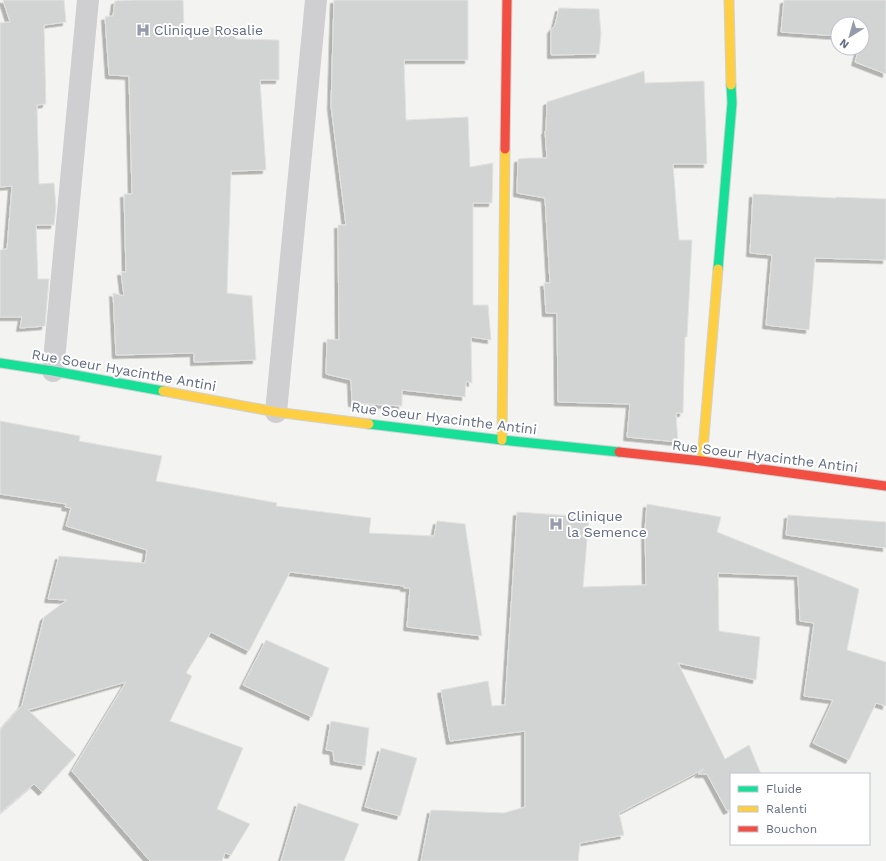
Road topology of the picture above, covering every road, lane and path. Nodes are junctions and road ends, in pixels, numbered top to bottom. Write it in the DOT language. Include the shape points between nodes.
graph roads {
  1 [pos="88,0"];
  2 [pos="316,0"];
  3 [pos="507,0"];
  4 [pos="729,0"];
  5 [pos="0,363"];
  6 [pos="53,371"];
  7 [pos="276,412"];
  8 [pos="502,440"];
  9 [pos="702,461"];
  10 [pos="886,486"];
  1 -- 6 [label="street"];
  2 -- 7 [label="street"];
  3 -- 8 [label="main road"];
  4 -- 9 [label="main road" via="732,103"];
  5 -- 6 [label="main road, Rue Soeur Hyacinthe Antini"];
  6 -- 7 [label="main road, Rue Soeur Hyacinthe Antini"];
  7 -- 8 [label="main road, Rue Soeur Hyacinthe Antini"];
  8 -- 9 [label="main road, Rue Soeur Hyacinthe Antini"];
  9 -- 10 [label="main road, Rue Soeur Hyacinthe Antini"];
}
